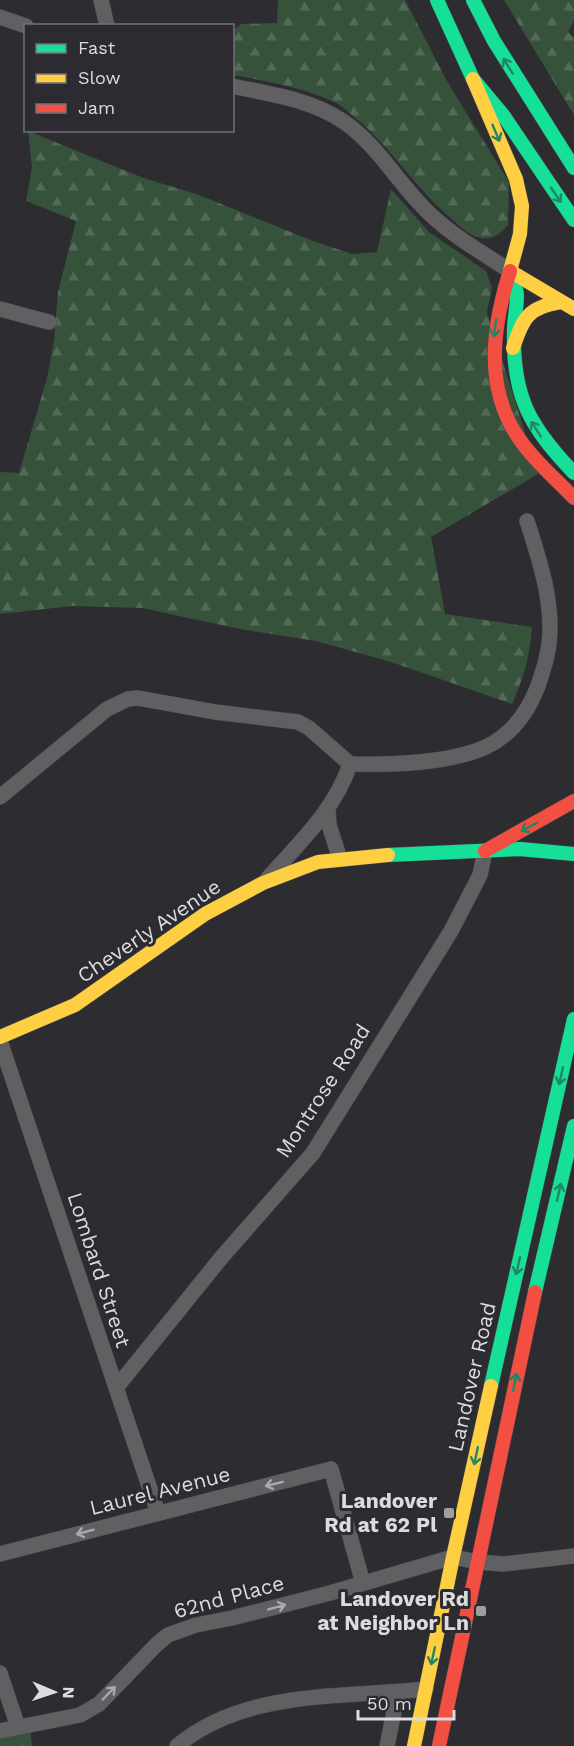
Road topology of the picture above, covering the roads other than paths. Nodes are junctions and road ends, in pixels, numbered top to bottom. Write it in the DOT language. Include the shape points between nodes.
graph roads {
  1 [pos="101,0"];
  2 [pos="437,0"];
  3 [pos="473,0"];
  4 [pos="0,17"];
  5 [pos="96,24"];
  6 [pos="107,24"];
  7 [pos="24,25"];
  8 [pos="473,79"];
  9 [pos="234,86"];
  10 [pos="574,168"];
  11 [pos="574,220"];
  12 [pos="510,271"];
  13 [pos="561,302"];
  14 [pos="0,309"];
  15 [pos="574,309"];
  16 [pos="48,322"];
  17 [pos="513,348"];
  18 [pos="574,473"];
  19 [pos="574,498"];
  20 [pos="527,520"];
  21 [pos="350,764"];
  22 [pos="0,797"];
  23 [pos="574,801"];
  24 [pos="328,810"];
  25 [pos="485,851"];
  26 [pos="574,854"];
  27 [pos="340,859"];
  28 [pos="264,883"];
  29 [pos="574,1019"];
  30 [pos="0,1039"];
  31 [pos="574,1126"];
  32 [pos="116,1388"];
  33 [pos="158,1513"];
  34 [pos="0,1554"];
  35 [pos="574,1556"];
  36 [pos="453,1557"];
  37 [pos="477,1562"];
  38 [pos="363,1583"];
  39 [pos="0,1673"];
  40 [pos="426,1689"];
  41 [pos="398,1692"];
  42 [pos="18,1728"];
  43 [pos="0,1731"];
  44 [pos="177,1746"];
  45 [pos="387,1746"];
  46 [pos="414,1746"];
  47 [pos="439,1746"];
  1 -- 5 [label="street"];
  1 -- 6 [label="street"];
  2 -- 8 [label="main road"];
  10 -- 3 [label="main road, one-way" via="494,41"];
  4 -- 7 [label="street"];
  8 -- 11 [label="main road, one-way" via="503,115"];
  8 -- 12 [label="main road, one-way" via="516,179 522,206 520,234"];
  9 -- 12 [label="street" via="302,102 341,120 373,148 421,206"];
  12 -- 13 [label="main road"];
  12 -- 17 [label="main road" via="520,293"];
  12 -- 19 [label="main road, one-way" via="498,310 493,348 501,404 519,439"];
  13 -- 15 [label="main road"];
  13 -- 17 [label="main road" via="545,304 528,313"];
  14 -- 16 [label="street"];
  18 -- 17 [label="main road, one-way" via="547,445 527,414 516,380"];
  20 -- 21 [label="street" via="544,584 549,627 548,654 532,700 520,719 486,747 461,755 401,763"];
  21 -- 22 [label="street" via="298,722 138,698 107,708"];
  21 -- 24 [label="street"];
  23 -- 25 [label="main road, one-way"];
  24 -- 27 [label="street"];
  24 -- 28 [label="street"];
  25 -- 26 [label="main road, Cheverly Avenue" via="520,849"];
  25 -- 27 [label="main road, Cheverly Avenue"];
  25 -- 32 [label="street, Montrose Road" via="480,874 451,931 313,1153 221,1258"];
  27 -- 28 [label="main road, Cheverly Avenue" via="318,862"];
  28 -- 30 [label="main road, Cheverly Avenue" via="197,920 75,1005"];
  29 -- 36 [label="main road, Landover Road, one-way"];
  30 -- 32 [label="street, Lombard Street"];
  37 -- 31 [label="main road, Landover Road, one-way"];
  32 -- 33 [label="street, Lombard Street"];
  33 -- 34 [label="street, Laurel Avenue, one-way"];
  38 -- 33 [label="street, Laurel Avenue, one-way" via="331,1469"];
  35 -- 37 [label="street, 62nd Place" via="504,1564"];
  36 -- 37 [label="street, 62nd Place"];
  36 -- 38 [label="street, 62nd Place"];
  36 -- 40 [label="main road, Landover Road, one-way"];
  37 -- 47 [label="main road, Landover Road"];
  42 -- 38 [label="street, 62nd Place, one-way" via="80,1715 99,1704 168,1635"];
  39 -- 42 [label="street"];
  40 -- 41 [label="street"];
  40 -- 46 [label="main road, Landover Road"];
  41 -- 44 [label="street" via="259,1706 210,1723"];
  41 -- 45 [label="street"];
  42 -- 43 [label="street, 62nd Place"];
}
